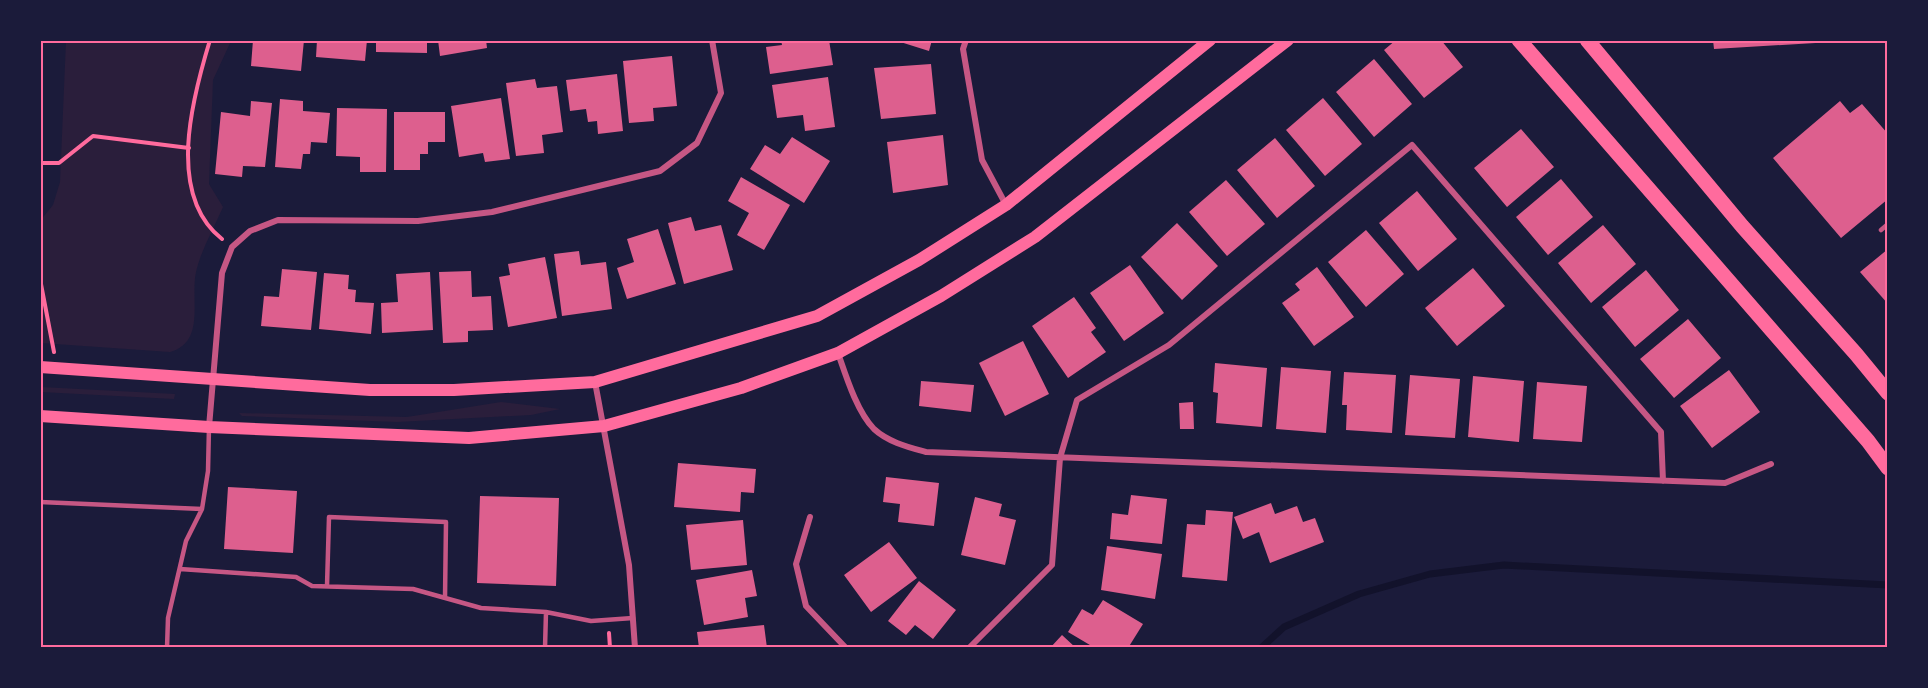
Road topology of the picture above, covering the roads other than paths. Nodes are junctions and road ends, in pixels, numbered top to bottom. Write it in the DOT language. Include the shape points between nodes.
graph roads {
  1 [pos="712,40"];
  2 [pos="966,40"];
  3 [pos="1210,40"];
  4 [pos="1288,40"];
  5 [pos="1519,40"];
  6 [pos="1587,40"];
  7 [pos="1006,204"];
  8 [pos="1887,224"];
  9 [pos="1881,230"];
  10 [pos="838,353"];
  11 [pos="40,367"];
  12 [pos="212,380"];
  13 [pos="595,382"];
  14 [pos="1887,393"];
  15 [pos="40,416"];
  16 [pos="604,426"];
  17 [pos="209,428"];
  18 [pos="1060,458"];
  19 [pos="1771,464"];
  20 [pos="1887,468"];
  21 [pos="1664,481"];
  22 [pos="40,502"];
  23 [pos="202,509"];
  24 [pos="810,517"];
  25 [pos="180,569"];
  26 [pos="327,586"];
  27 [pos="445,598"];
  28 [pos="546,612"];
  29 [pos="634,618"];
  30 [pos="167,648"];
  31 [pos="545,648"];
  32 [pos="635,648"];
  33 [pos="846,648"];
  34 [pos="969,648"];
  1 -- 12 [label="street" via="721,93 698,143 660,171 492,212 418,221 278,220 250,231 232,247 222,273"];
  2 -- 7 [label="street" via="963,49 982,160"];
  3 -- 7 [label="main road"];
  4 -- 10 [label="main road" via="1035,237 941,296"];
  5 -- 20 [label="main road" via="1868,441"];
  6 -- 14 [label="main road"];
  7 -- 13 [label="main road" via="919,260 817,316"];
  8 -- 9 [label="lane"];
  10 -- 16 [label="main road" via="741,388"];
  10 -- 18 [label="street" via="851,391 874,429 899,444 926,452"];
  11 -- 12 [label="main road"];
  12 -- 13 [label="main road" via="370,390"];
  12 -- 17 [label="street"];
  13 -- 16 [label="street"];
  15 -- 17 [label="main road"];
  16 -- 17 [label="main road" via="469,438"];
  16 -- 29 [label="street" via="629,564"];
  17 -- 23 [label="lane"];
  18 -- 21 [label="street"];
  18 -- 21 [label="street" via="1077,400 1169,345 1412,146 1661,432"];
  18 -- 34 [label="street" via="1052,565"];
  19 -- 21 [label="street" via="1725,483"];
  22 -- 23 [label="lane"];
  23 -- 25 [label="lane" via="186,541"];
  24 -- 33 [label="street" via="796,564 806,606"];
  25 -- 26 [label="lane" via="296,577 312,586"];
  25 -- 30 [label="lane" via="168,618"];
  26 -- 27 [label="lane" via="413,589"];
  26 -- 27 [label="lane" via="329,517 446,522"];
  27 -- 28 [label="lane" via="481,608"];
  28 -- 29 [label="lane" via="591,621"];
  28 -- 31 [label="lane"];
  29 -- 32 [label="street"];
}
